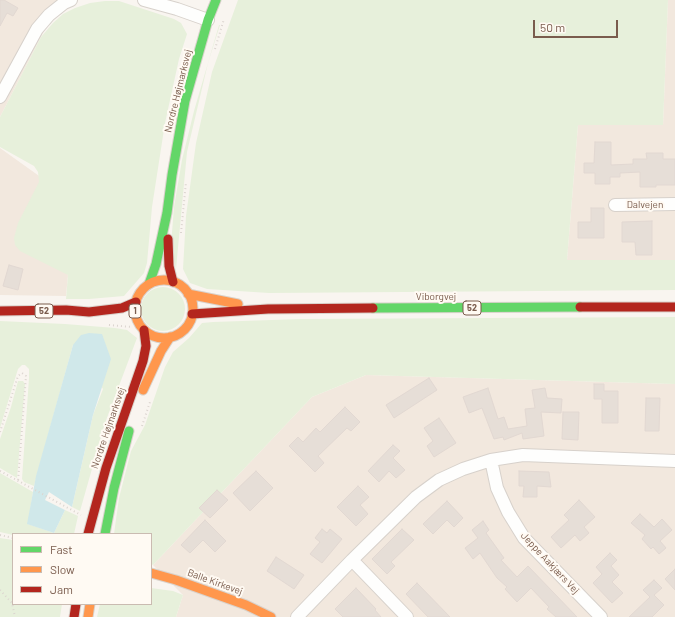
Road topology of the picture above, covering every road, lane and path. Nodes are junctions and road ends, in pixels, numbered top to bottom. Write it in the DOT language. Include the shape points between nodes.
graph roads {
  1 [pos="71,0"];
  2 [pos="144,0"];
  3 [pos="216,0"];
  4 [pos="226,14"];
  5 [pos="208,20"];
  6 [pos="215,50"];
  7 [pos="0,97"];
  8 [pos="186,176"];
  9 [pos="675,204"];
  10 [pos="616,205"];
  11 [pos="167,213"];
  12 [pos="181,237"];
  13 [pos="173,282"];
  14 [pos="149,284"];
  15 [pos="188,294"];
  16 [pos="136,302"];
  17 [pos="675,307"];
  18 [pos="268,309"];
  19 [pos="0,311"];
  20 [pos="89,312"];
  21 [pos="192,314"];
  22 [pos="117,319"];
  23 [pos="127,322"];
  24 [pos="143,328"];
  25 [pos="170,337"];
  26 [pos="139,402"];
  27 [pos="134,416"];
  28 [pos="0,432"];
  29 [pos="490,460"];
  30 [pos="675,461"];
  31 [pos="0,471"];
  32 [pos="18,481"];
  33 [pos="82,515"];
  34 [pos="88,533"];
  35 [pos="106,533"];
  36 [pos="0,535"];
  37 [pos="12,538"];
  38 [pos="352,560"];
  39 [pos="152,572"];
  40 [pos="0,590"];
  41 [pos="12,603"];
  42 [pos="12,605"];
  43 [pos="76,605"];
  44 [pos="90,605"];
  45 [pos="15,617"];
  46 [pos="74,617"];
  47 [pos="88,617"];
  48 [pos="271,617"];
  49 [pos="297,617"];
  50 [pos="407,617"];
  51 [pos="601,617"];
  1 -- 7 [label="street" via="64,3 37,29"];
  2 -- 5 [label="street"];
  3 -- 5 [label="main road, Nordre Højmarksvej"];
  4 -- 6 [label="path"];
  5 -- 11 [label="main road, Nordre Højmarksvej" via="185,101"];
  8 -- 12 [label="path"];
  9 -- 10 [label="street, Dalvejen"];
  11 -- 13 [label="main road, Nordre Højmarksvej" via="168,266"];
  11 -- 14 [label="main road, Nordre Højmarksvej / 1"];
  13 -- 14 [label="main road" via="165,280"];
  13 -- 15 [label="main road" via="182,286"];
  14 -- 16 [label="main road, 1"];
  15 -- 18 [label="main road, Viborgvej"];
  15 -- 21 [label="main road"];
  16 -- 20 [label="main road, 1" via="122,308"];
  16 -- 24 [label="main road, 1" via="136,318"];
  17 -- 18 [label="main road, Viborgvej / 52"];
  18 -- 21 [label="main road, Viborgvej"];
  19 -- 20 [label="main road, 52"];
  20 -- 22 [label="main road, 1"];
  21 -- 25 [label="main road" via="185,328"];
  23 -- 24 [label="main road, 1"];
  24 -- 25 [label="main road, 1" via="156,336"];
  24 -- 34 [label="main road, Nordre Højmarksvej / 1" via="146,346 143,361 106,468"];
  25 -- 26 [label="main road, Nordre Højmarksvej" via="149,375"];
  27 -- 35 [label="main road, Nordre Højmarksvej" via="123,451"];
  28 -- 32 [label="path" via="18,376 22,373 26,376"];
  29 -- 30 [label="street" via="523,455"];
  29 -- 38 [label="street" via="439,480"];
  29 -- 51 [label="street, Jeppe Aakjærs Vej" via="497,488 524,538"];
  31 -- 32 [label="path"];
  32 -- 33 [label="path"];
  36 -- 37 [label="path"];
  38 -- 49 [label="street"];
  38 -- 50 [label="street"];
  39 -- 48 [label="main road, Balle Kirkevej" via="246,605"];
  40 -- 41 [label="path"];
  42 -- 45 [label="path"];
  43 -- 46 [label="main road"];
  44 -- 47 [label="main road"];
}
